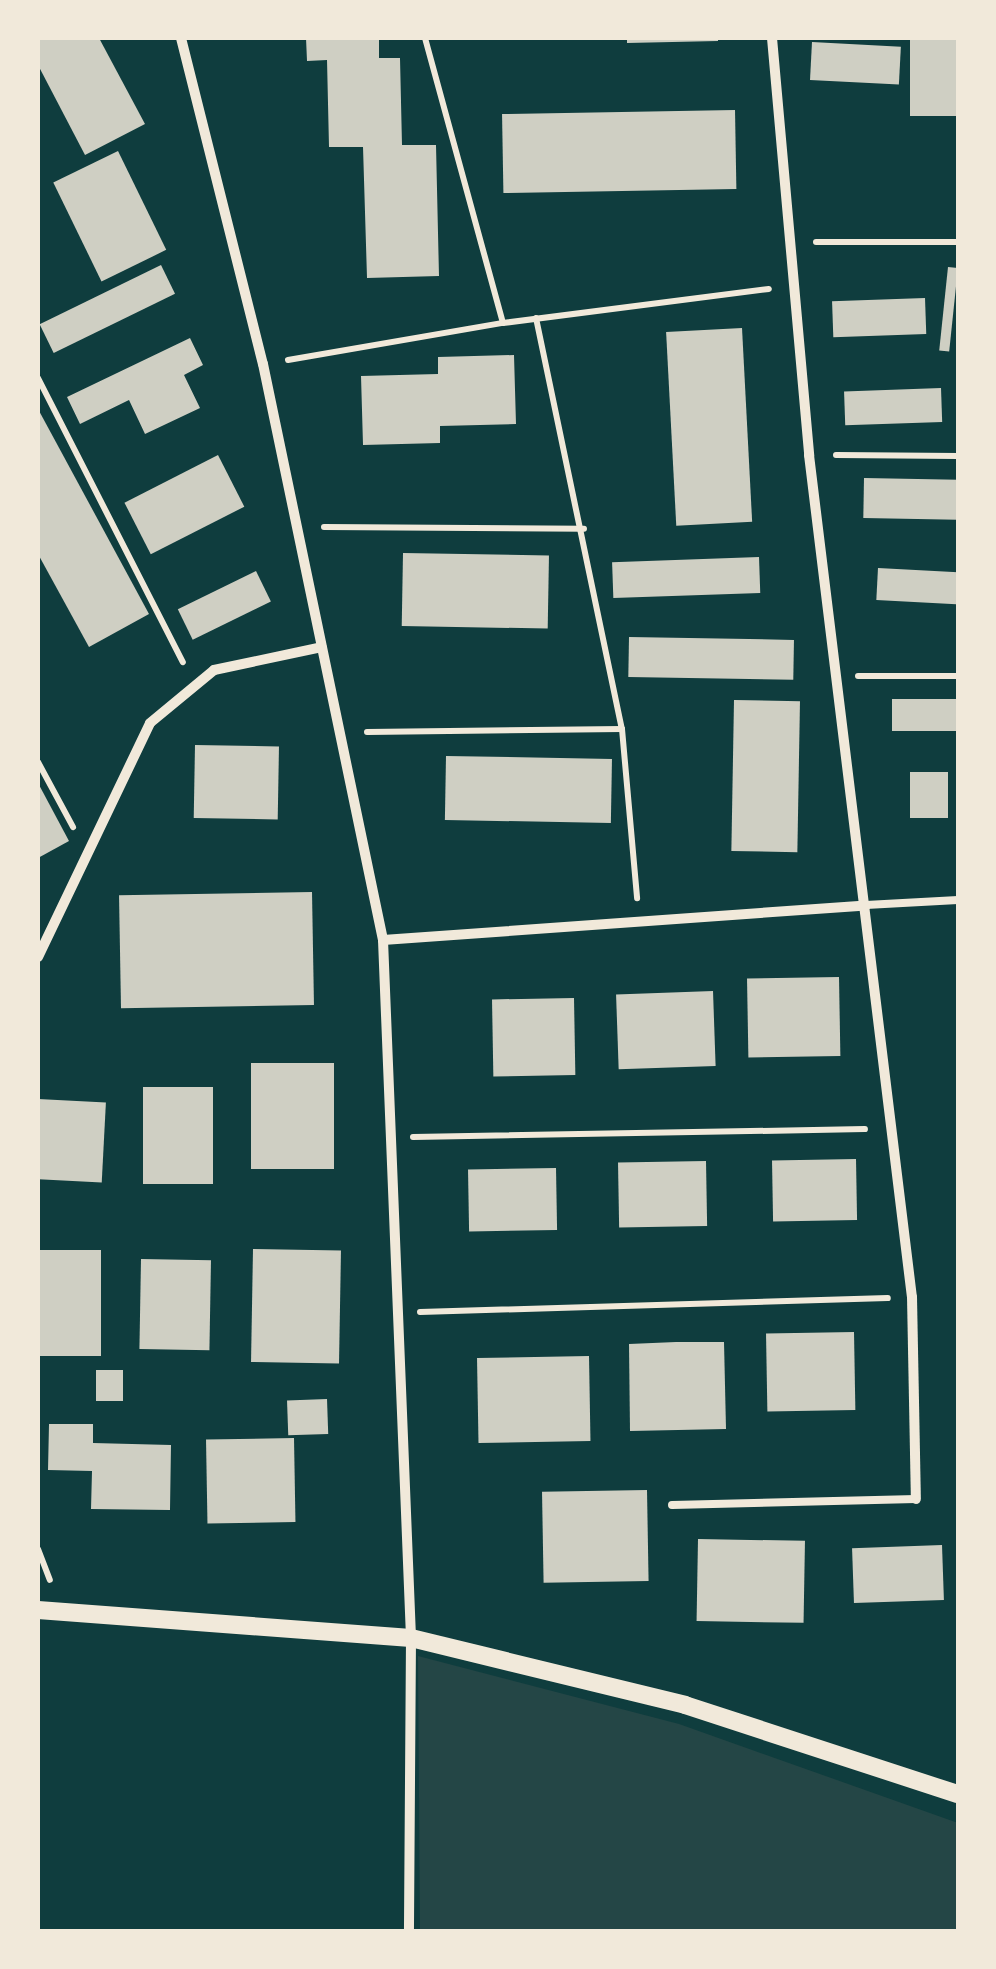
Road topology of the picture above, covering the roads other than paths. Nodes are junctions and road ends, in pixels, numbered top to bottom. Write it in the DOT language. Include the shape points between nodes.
graph roads {
  1 [pos="181,38"];
  2 [pos="772,38"];
  3 [pos="322,647"];
  4 [pos="958,900"];
  5 [pos="866,905"];
  6 [pos="383,940"];
  7 [pos="38,958"];
  8 [pos="916,1500"];
  9 [pos="672,1505"];
  10 [pos="38,1610"];
  11 [pos="410,1638"];
  12 [pos="958,1794"];
  13 [pos="409,1932"];
  1 -- 3 [label="street" via="264,364"];
  2 -- 5 [label="street" via="810,455"];
  3 -- 6 [label="street"];
  3 -- 7 [label="street" via="214,670 150,723"];
  4 -- 5 [label="lane"];
  5 -- 6 [label="street"];
  5 -- 8 [label="street" via="912,1297"];
  6 -- 11 [label="street"];
  8 -- 9 [label="lane"];
  10 -- 11 [label="street"];
  11 -- 12 [label="street" via="684,1705"];
  11 -- 13 [label="street"];
}
